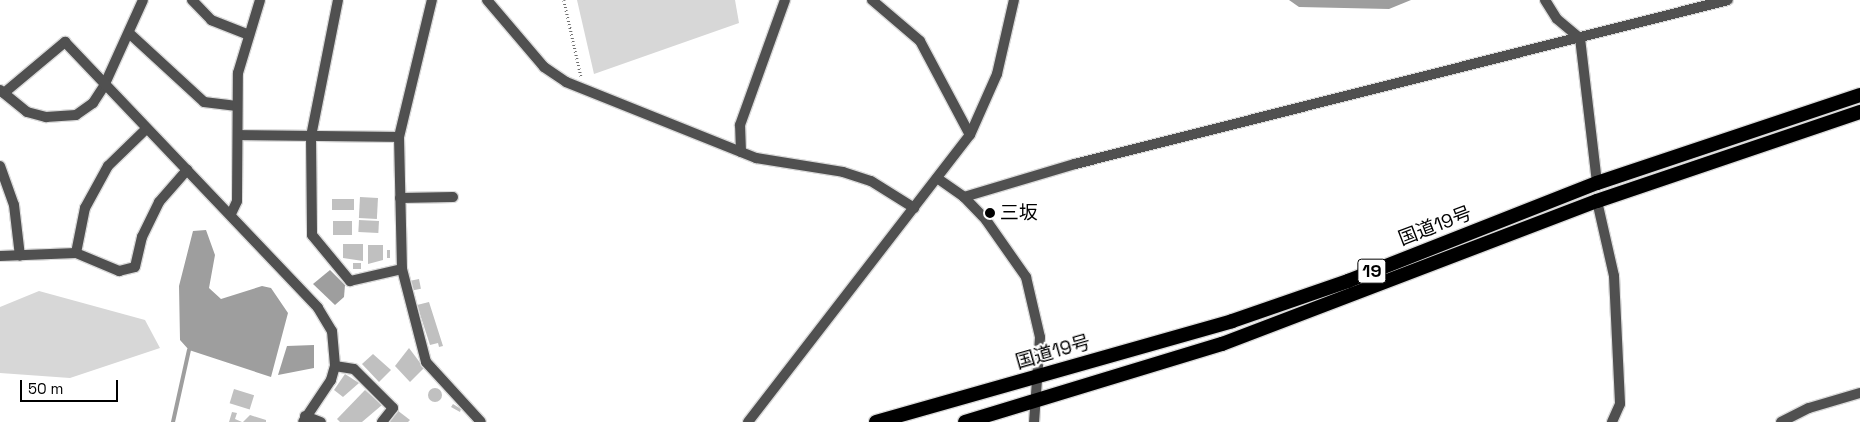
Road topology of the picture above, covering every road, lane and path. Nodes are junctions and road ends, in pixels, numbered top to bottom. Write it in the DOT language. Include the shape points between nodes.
graph roads {
  1 [pos="143,0"];
  2 [pos="192,0"];
  3 [pos="260,0"];
  4 [pos="338,0"];
  5 [pos="432,0"];
  6 [pos="487,0"];
  7 [pos="564,0"];
  8 [pos="785,0"];
  9 [pos="872,0"];
  10 [pos="1014,0"];
  11 [pos="1545,0"];
  12 [pos="1728,0"];
  13 [pos="129,33"];
  14 [pos="249,35"];
  15 [pos="1580,38"];
  16 [pos="104,86"];
  17 [pos="583,87"];
  18 [pos="2,91"];
  19 [pos="1860,95"];
  20 [pos="238,106"];
  21 [pos="1860,112"];
  22 [pos="146,129"];
  23 [pos="238,135"];
  24 [pos="970,135"];
  25 [pos="311,136"];
  26 [pos="399,137"];
  27 [pos="741,152"];
  28 [pos="0,166"];
  29 [pos="187,170"];
  30 [pos="937,178"];
  31 [pos="1596,183"];
  32 [pos="453,197"];
  33 [pos="964,197"];
  34 [pos="400,198"];
  35 [pos="1597,201"];
  36 [pos="914,208"];
  37 [pos="231,214"];
  38 [pos="76,253"];
  39 [pos="0,256"];
  40 [pos="20,256"];
  41 [pos="402,269"];
  42 [pos="335,366"];
  43 [pos="1040,374"];
  44 [pos="1860,392"];
  45 [pos="1038,401"];
  46 [pos="304,419"];
  47 [pos="321,422"];
  48 [pos="382,422"];
  49 [pos="481,422"];
  50 [pos="748,422"];
  51 [pos="876,422"];
  52 [pos="965,422"];
  53 [pos="1034,422"];
  54 [pos="1612,422"];
  55 [pos="1781,422"];
  1 -- 13 [label="street"];
  2 -- 14 [label="street" via="211,20"];
  3 -- 14 [label="street"];
  4 -- 25 [label="street"];
  5 -- 26 [label="street"];
  6 -- 17 [label="street" via="544,67"];
  7 -- 17 [label="path"];
  8 -- 27 [label="street" via="740,125"];
  9 -- 24 [label="street" via="920,41"];
  10 -- 24 [label="street" via="997,74"];
  11 -- 15 [label="street" via="1558,19"];
  12 -- 15 [label="street"];
  13 -- 16 [label="street"];
  13 -- 20 [label="street" via="204,102"];
  14 -- 20 [label="street" via="238,72"];
  15 -- 31 [label="street"];
  15 -- 33 [label="street" via="1075,164"];
  16 -- 18 [label="street" via="93,103 63,117 27,112"];
  16 -- 18 [label="street" via="65,42"];
  16 -- 22 [label="street"];
  17 -- 27 [label="street"];
  19 -- 31 [label="highway, 国道19号 / 19"];
  20 -- 23 [label="street"];
  21 -- 35 [label="highway, 国道19号 / 19"];
  22 -- 29 [label="street"];
  22 -- 38 [label="street" via="103,174 85,208"];
  23 -- 25 [label="street"];
  23 -- 37 [label="street" via="237,201"];
  24 -- 30 [label="street"];
  25 -- 26 [label="street"];
  25 -- 41 [label="street" via="312,235 350,281"];
  26 -- 34 [label="street"];
  27 -- 36 [label="street" via="843,172 892,192"];
  28 -- 40 [label="street" via="14,205"];
  29 -- 37 [label="street"];
  29 -- 38 [label="street" via="159,202 142,237 135,267 119,271"];
  30 -- 33 [label="street"];
  30 -- 36 [label="street"];
  31 -- 43 [label="highway, 国道19号 / 19" via="1232,321"];
  32 -- 34 [label="street"];
  33 -- 43 [label="street" via="1006,245 1026,277 1038,315"];
  34 -- 41 [label="street"];
  35 -- 45 [label="highway, 国道19号 / 19" via="1240,338"];
  35 -- 54 [label="street" via="1614,276 1620,404"];
  36 -- 50 [label="street"];
  37 -- 42 [label="street" via="324,315 332,331"];
  38 -- 40 [label="street"];
  39 -- 40 [label="street"];
  41 -- 49 [label="street" via="426,362"];
  42 -- 46 [label="street" via="331,380"];
  42 -- 48 [label="street" via="354,369 393,408"];
  43 -- 45 [label="street"];
  43 -- 51 [label="highway, 国道19号 / 19"];
  44 -- 55 [label="street" via="1808,408"];
  45 -- 52 [label="highway, 国道19号 / 19"];
  45 -- 53 [label="street"];
  46 -- 47 [label="street"];
}
